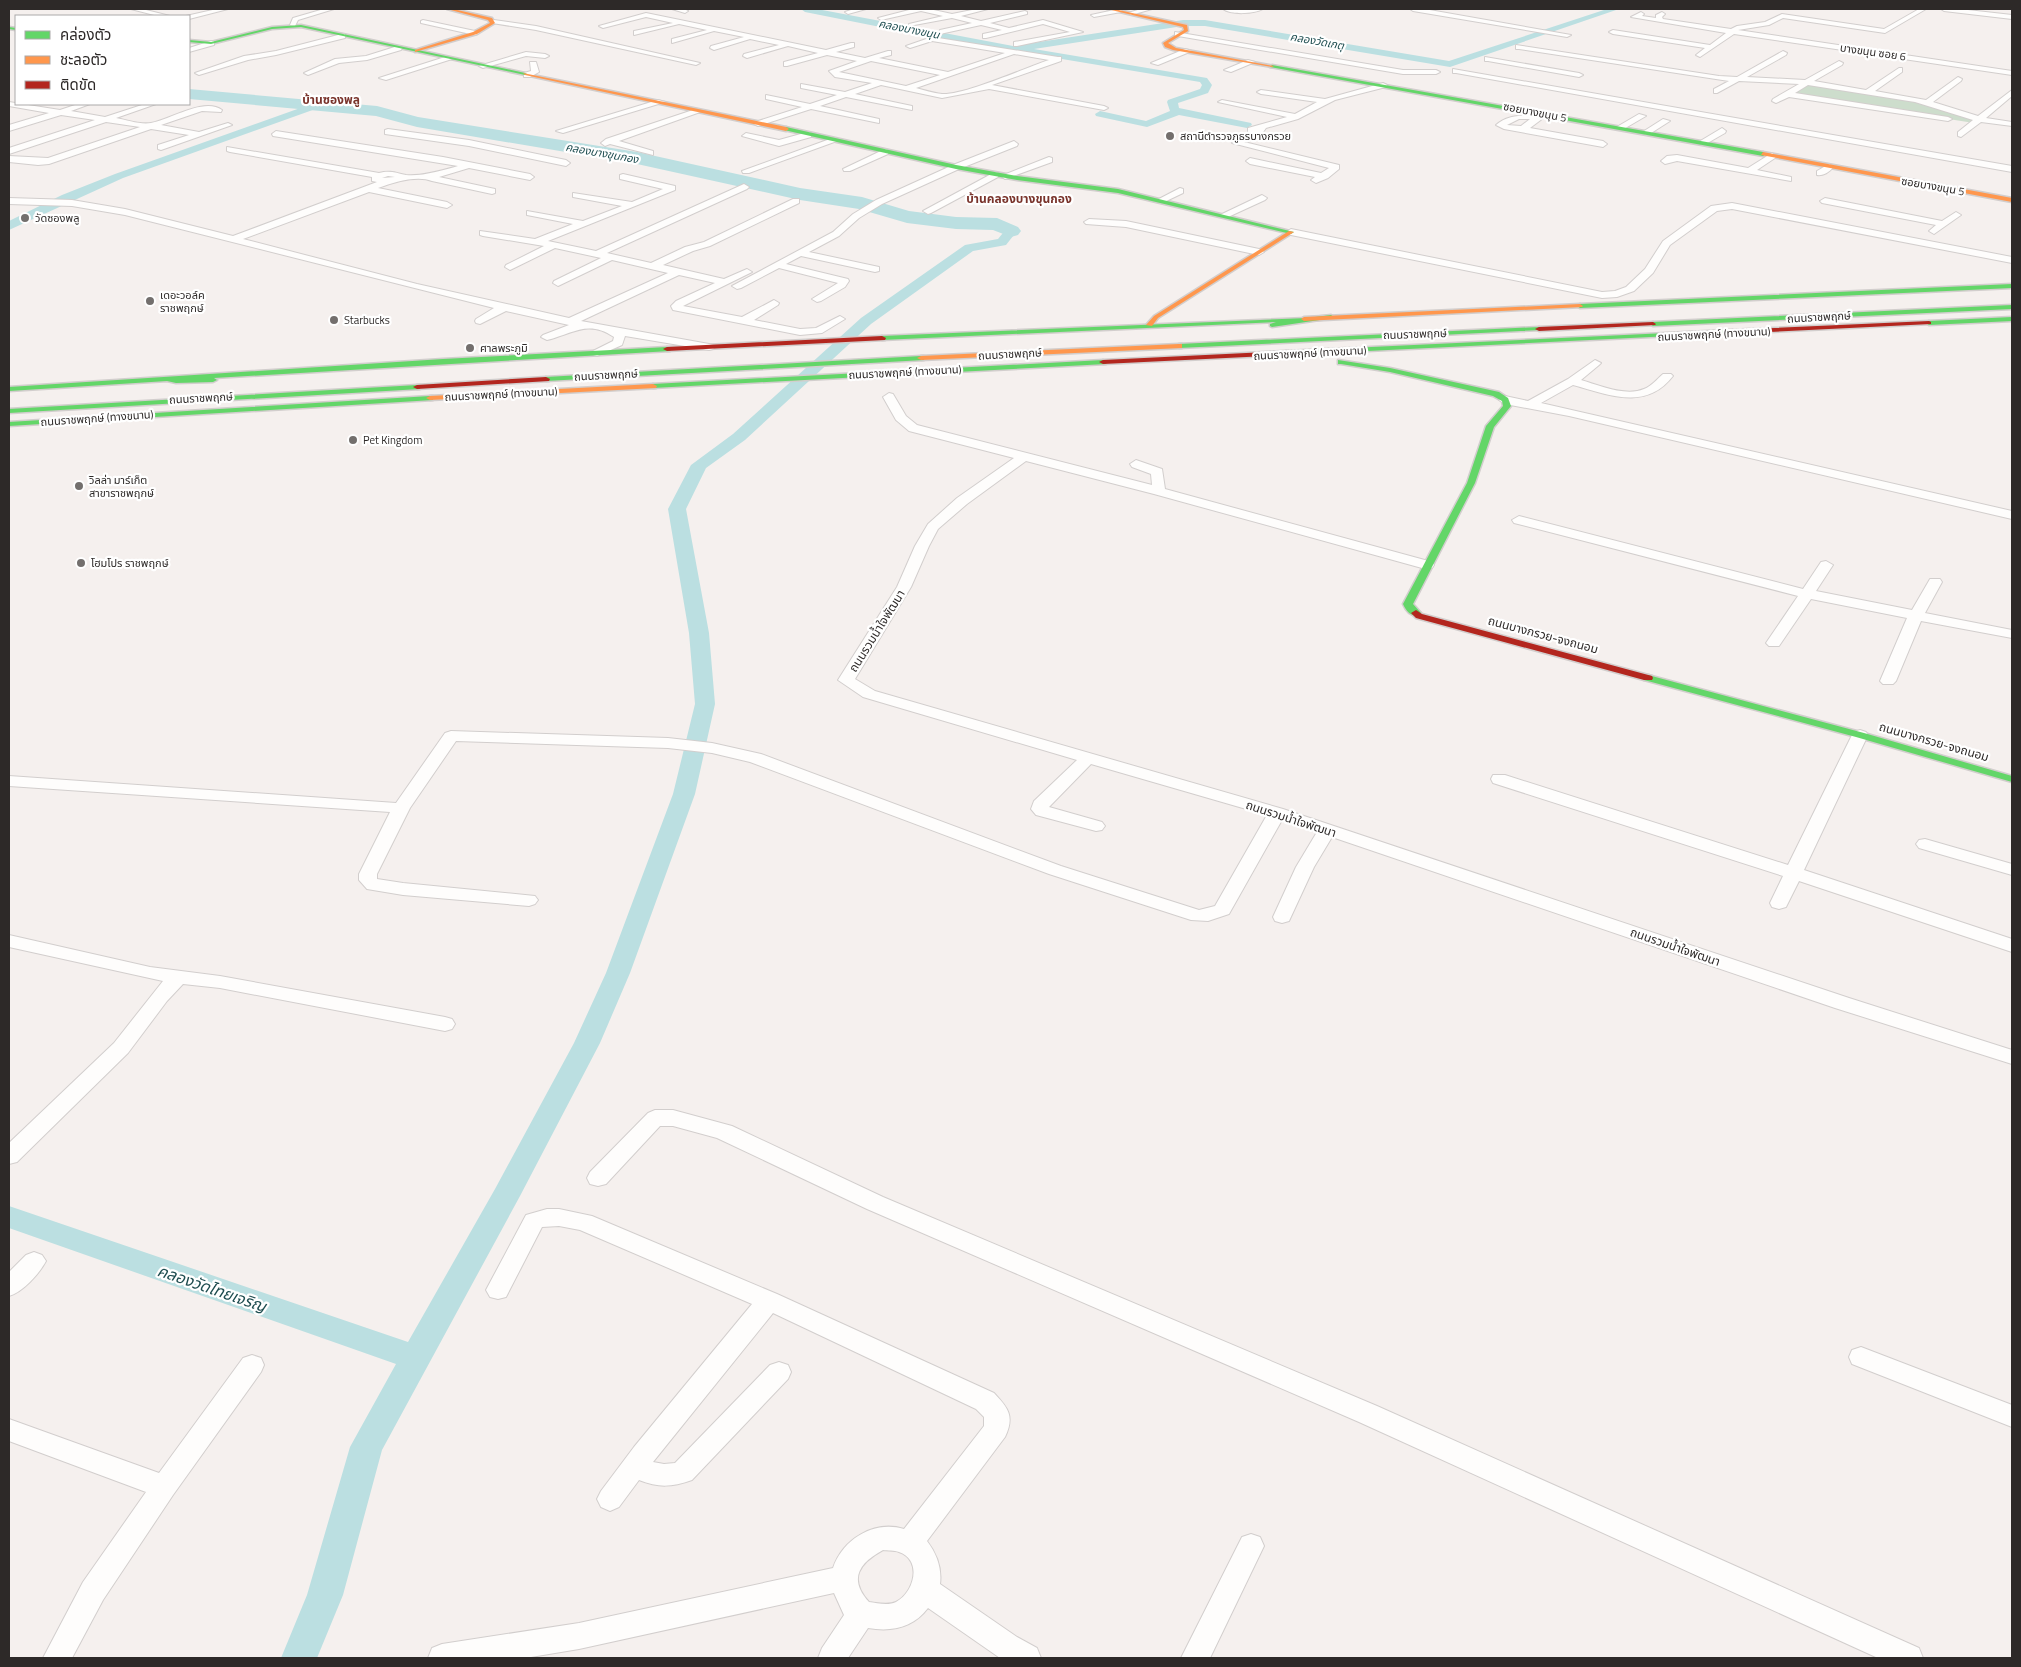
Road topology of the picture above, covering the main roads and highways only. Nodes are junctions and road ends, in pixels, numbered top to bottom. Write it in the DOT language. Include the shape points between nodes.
graph roads {
  1 [pos="448,9"];
  2 [pos="1114,10"];
  3 [pos="190,46"];
  4 [pos="414,51"];
  5 [pos="2012,200"];
  6 [pos="2012,286"];
  7 [pos="2012,297"];
  8 [pos="2012,307"];
  9 [pos="1331,317"];
  10 [pos="1791,318"];
  11 [pos="2012,319"];
  12 [pos="1915,324"];
  13 [pos="1150,325"];
  14 [pos="1211,332"];
  15 [pos="856,344"];
  16 [pos="1362,350"];
  17 [pos="1292,354"];
  18 [pos="1390,370"];
  19 [pos="168,379"];
  20 [pos="275,381"];
  21 [pos="431,385"];
  22 [pos="9,389"];
  23 [pos="9,399"];
  24 [pos="280,406"];
  25 [pos="9,411"];
  26 [pos="9,424"];
  27 [pos="2012,779"];
  1 -- 4 [label="main road" via="494,22 475,33"];
  2 -- 5 [label="main road, ซอยบางขนุน 5" via="1177,27 1165,44 1186,52 1772,156 1824,170"];
  3 -- 4 [label="main road" via="272,28 298,26"];
  4 -- 13 [label="main road" via="956,167 1162,200 1291,232 1156,317"];
  6 -- 9 [label="main road"];
  7 -- 14 [label="main road, ถนนราชพฤกษ์"];
  8 -- 10 [label="main road, ถนนราชพฤกษ์"];
  9 -- 13 [label="main road"];
  9 -- 14 [label="main road"];
  10 -- 12 [label="main road" via="1828,323"];
  10 -- 21 [label="main road, ถนนราชพฤกษ์" via="840,362"];
  11 -- 12 [label="main road, ถนนราชพฤกษ์ (ทางขนาน)"];
  12 -- 16 [label="main road, ถนนราชพฤกษ์ (ทางขนาน)"];
  13 -- 15 [label="main road"];
  14 -- 15 [label="main road, ถนนราชพฤกษ์"];
  15 -- 19 [label="main road" via="817,341"];
  15 -- 20 [label="main road, ถนนราชพฤกษ์" via="809,351"];
  16 -- 17 [label="main road, ถนนราชพฤกษ์ (ทางขนาน)"];
  16 -- 18 [label="main road" via="1365,360"];
  17 -- 18 [label="main road"];
  17 -- 24 [label="main road, ถนนราชพฤกษ์ (ทางขนาน)"];
  18 -- 27 [label="main road, ถนนบางกรวย-จงถนอม" via="1496,394 1505,400 1507,406 1490,426 1470,483 1408,604 1419,616"];
  19 -- 20 [label="main road"];
  19 -- 22 [label="main road"];
  20 -- 23 [label="main road, ถนนราชพฤกษ์"];
  21 -- 24 [label="main road" via="417,391"];
  21 -- 25 [label="main road, ถนนราชพฤกษ์"];
  24 -- 26 [label="main road, ถนนราชพฤกษ์ (ทางขนาน)"];
}
